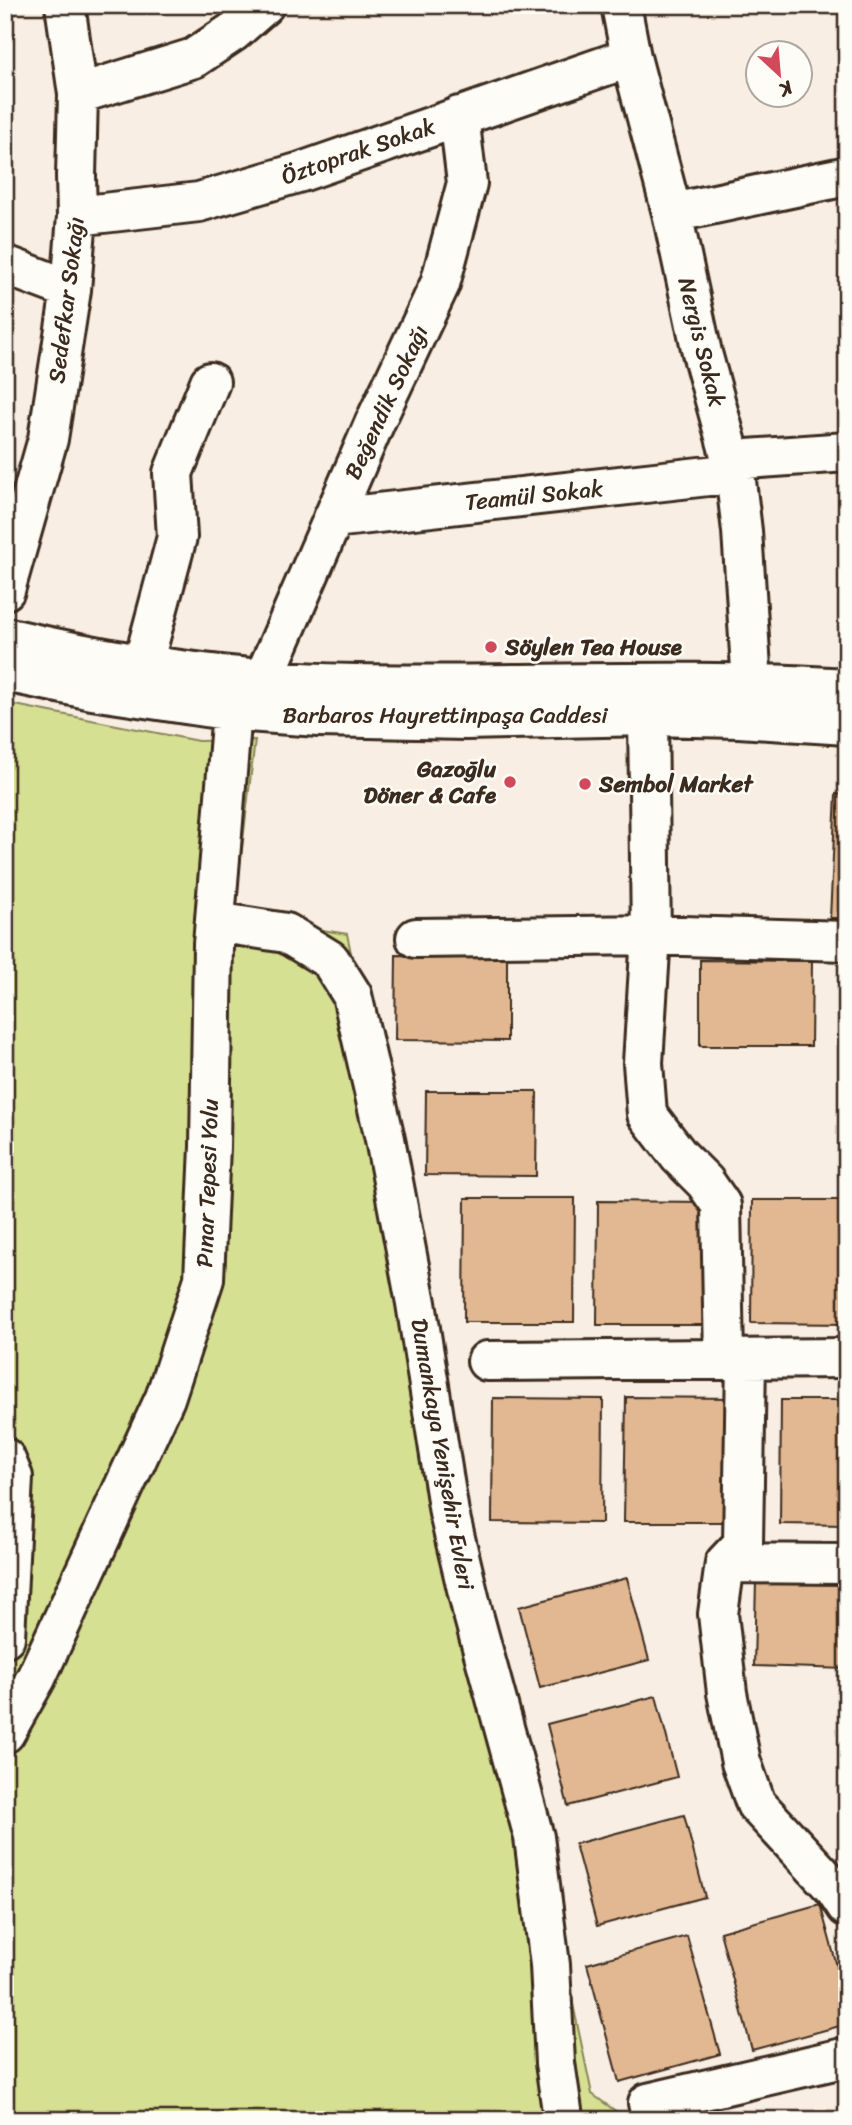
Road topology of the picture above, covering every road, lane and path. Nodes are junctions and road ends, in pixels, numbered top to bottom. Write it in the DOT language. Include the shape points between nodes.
graph roads {
  1 [pos="65,5"];
  2 [pos="264,5"];
  3 [pos="621,5"];
  4 [pos="631,57"];
  5 [pos="78,94"];
  6 [pos="459,116"];
  7 [pos="847,176"];
  8 [pos="672,213"];
  9 [pos="77,216"];
  10 [pos="5,265"];
  11 [pos="71,290"];
  12 [pos="210,382"];
  13 [pos="847,452"];
  14 [pos="734,466"];
  15 [pos="332,518"];
  16 [pos="5,590"];
  17 [pos="5,638"];
  18 [pos="143,664"];
  19 [pos="5,672"];
  20 [pos="752,684"];
  21 [pos="847,688"];
  22 [pos="245,689"];
  23 [pos="648,716"];
  24 [pos="847,725"];
  25 [pos="215,922"];
  26 [pos="651,935"];
  27 [pos="416,938"];
  28 [pos="847,941"];
  29 [pos="847,1357"];
  30 [pos="735,1358"];
  31 [pos="487,1361"];
  32 [pos="5,1458"];
  33 [pos="725,1563"];
  34 [pos="847,1564"];
  35 [pos="5,1637"];
  36 [pos="5,1733"];
  37 [pos="847,1907"];
  38 [pos="847,2057"];
  39 [pos="648,2103"];
  40 [pos="563,2117"];
  1 -- 5 [label="street, Sedefkar Sokağı"];
  2 -- 5 [label="street" via="194,58"];
  3 -- 4 [label="street, Nergis Sokak"];
  4 -- 6 [label="street, Öztoprak Sokak"];
  4 -- 8 [label="street, Nergis Sokak"];
  5 -- 9 [label="street, Sedefkar Sokağı"];
  6 -- 9 [label="street, Öztoprak Sokak" via="302,172 199,202"];
  6 -- 15 [label="street, Beğendik Sokağı" via="467,183 440,284"];
  7 -- 8 [label="street"];
  8 -- 14 [label="street, Nergis Sokak" via="702,353"];
  9 -- 11 [label="street, Sedefkar Sokağı"];
  10 -- 11 [label="street"];
  11 -- 16 [label="street, Sedefkar Sokağı" via="48,439"];
  12 -- 18 [label="street" via="173,473 177,537"];
  13 -- 14 [label="street, Teamül Sokak"];
  14 -- 15 [label="street, Teamül Sokak"];
  14 -- 20 [label="street, Nergis Sokak"];
  15 -- 22 [label="street, Beğendik Sokağı"];
  17 -- 18 [label="street, Barbaros Hayrettinpaşa Caddesi"];
  18 -- 22 [label="street, Barbaros Hayrettinpaşa Caddesi"];
  19 -- 22 [label="street, Barbaros Hayrettinpaşa Caddesi" via="92,690"];
  20 -- 21 [label="street, Barbaros Hayrettinpaşa Caddesi"];
  20 -- 22 [label="street, Barbaros Hayrettinpaşa Caddesi" via="354,684"];
  22 -- 23 [label="street, Barbaros Hayrettinpaşa Caddesi" via="319,717"];
  22 -- 25 [label="street, Pınar Tepesi Yolu"];
  23 -- 24 [label="street, Barbaros Hayrettinpaşa Caddesi"];
  23 -- 26 [label="street"];
  25 -- 36 [label="street, Pınar Tepesi Yolu" via="204,1279 165,1398 36,1678"];
  25 -- 40 [label="street, Dumankaya Yenişehir Evleri" via="286,933 330,960 352,995 416,1303 449,1513 534,1837"];
  26 -- 27 [label="street"];
  26 -- 28 [label="street"];
  26 -- 30 [label="street" via="643,1063 648,1114 721,1205"];
  29 -- 30 [label="street"];
  30 -- 31 [label="street"];
  30 -- 33 [label="street" via="743,1544"];
  32 -- 35 [label="street" via="13,1477"];
  33 -- 34 [label="street"];
  33 -- 37 [label="street" via="718,1614 741,1762 756,1804"];
  38 -- 39 [label="street"];
}
